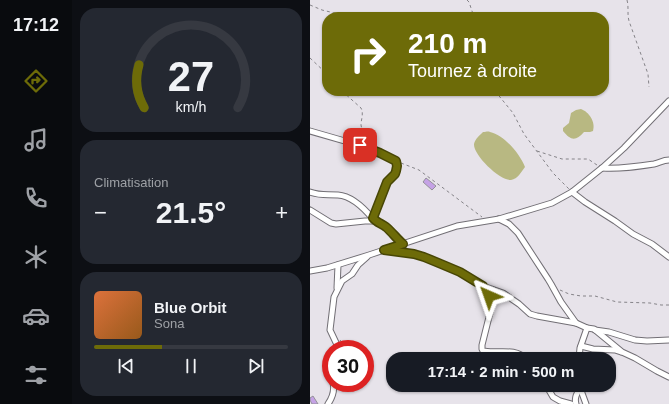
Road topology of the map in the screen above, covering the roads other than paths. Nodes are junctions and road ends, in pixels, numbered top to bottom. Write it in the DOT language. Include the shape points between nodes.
graph roads {
  1 [pos="669,101"];
  2 [pos="310,131"];
  3 [pos="669,160"];
  4 [pos="602,168"];
  5 [pos="310,192"];
  6 [pos="572,192"];
  7 [pos="310,210"];
  8 [pos="374,219"];
  9 [pos="499,219"];
  10 [pos="403,244"];
  11 [pos="384,250"];
  12 [pos="369,255"];
  13 [pos="669,257"];
  14 [pos="338,265"];
  15 [pos="310,271"];
  16 [pos="483,286"];
  17 [pos="336,291"];
  18 [pos="576,323"];
  19 [pos="587,328"];
  20 [pos="594,330"];
  21 [pos="335,340"];
  22 [pos="669,340"];
  23 [pos="581,346"];
  24 [pos="489,352"];
  25 [pos="580,352"];
  26 [pos="622,352"];
  27 [pos="669,377"];
  28 [pos="333,392"];
  29 [pos="550,392"];
  30 [pos="578,392"];
  31 [pos="582,392"];
  32 [pos="328,404"];
  33 [pos="571,404"];
  34 [pos="576,404"];
  35 [pos="586,404"];
  1 -- 4 [label="street"];
  2 -- 8 [label="street" via="358,144 396,161 395,174 387,182"];
  3 -- 4 [label="street" via="636,168"];
  4 -- 6 [label="street"];
  5 -- 8 [label="street" via="346,197"];
  6 -- 9 [label="street" via="552,203"];
  6 -- 13 [label="street"];
  7 -- 8 [label="street" via="336,224"];
  8 -- 10 [label="street"];
  9 -- 10 [label="street" via="457,226"];
  9 -- 18 [label="street" via="518,233"];
  10 -- 11 [label="street"];
  11 -- 12 [label="street"];
  11 -- 16 [label="street" via="428,258 460,272"];
  12 -- 14 [label="street"];
  12 -- 17 [label="street" via="342,281"];
  14 -- 15 [label="street"];
  14 -- 17 [label="street"];
  16 -- 18 [label="street" via="503,293 530,314"];
  16 -- 24 [label="street" via="492,305 482,349"];
  17 -- 21 [label="street" via="330,330"];
  18 -- 19 [label="street"];
  19 -- 20 [label="street"];
  19 -- 23 [label="street"];
  20 -- 22 [label="street" via="634,340"];
  20 -- 26 [label="street"];
  23 -- 25 [label="street"];
  23 -- 26 [label="street"];
  26 -- 27 [label="street"];
  28 -- 32 [label="street"];
  29 -- 33 [label="street" via="553,397"];
  30 -- 34 [label="street"];
  31 -- 35 [label="street"];
}
